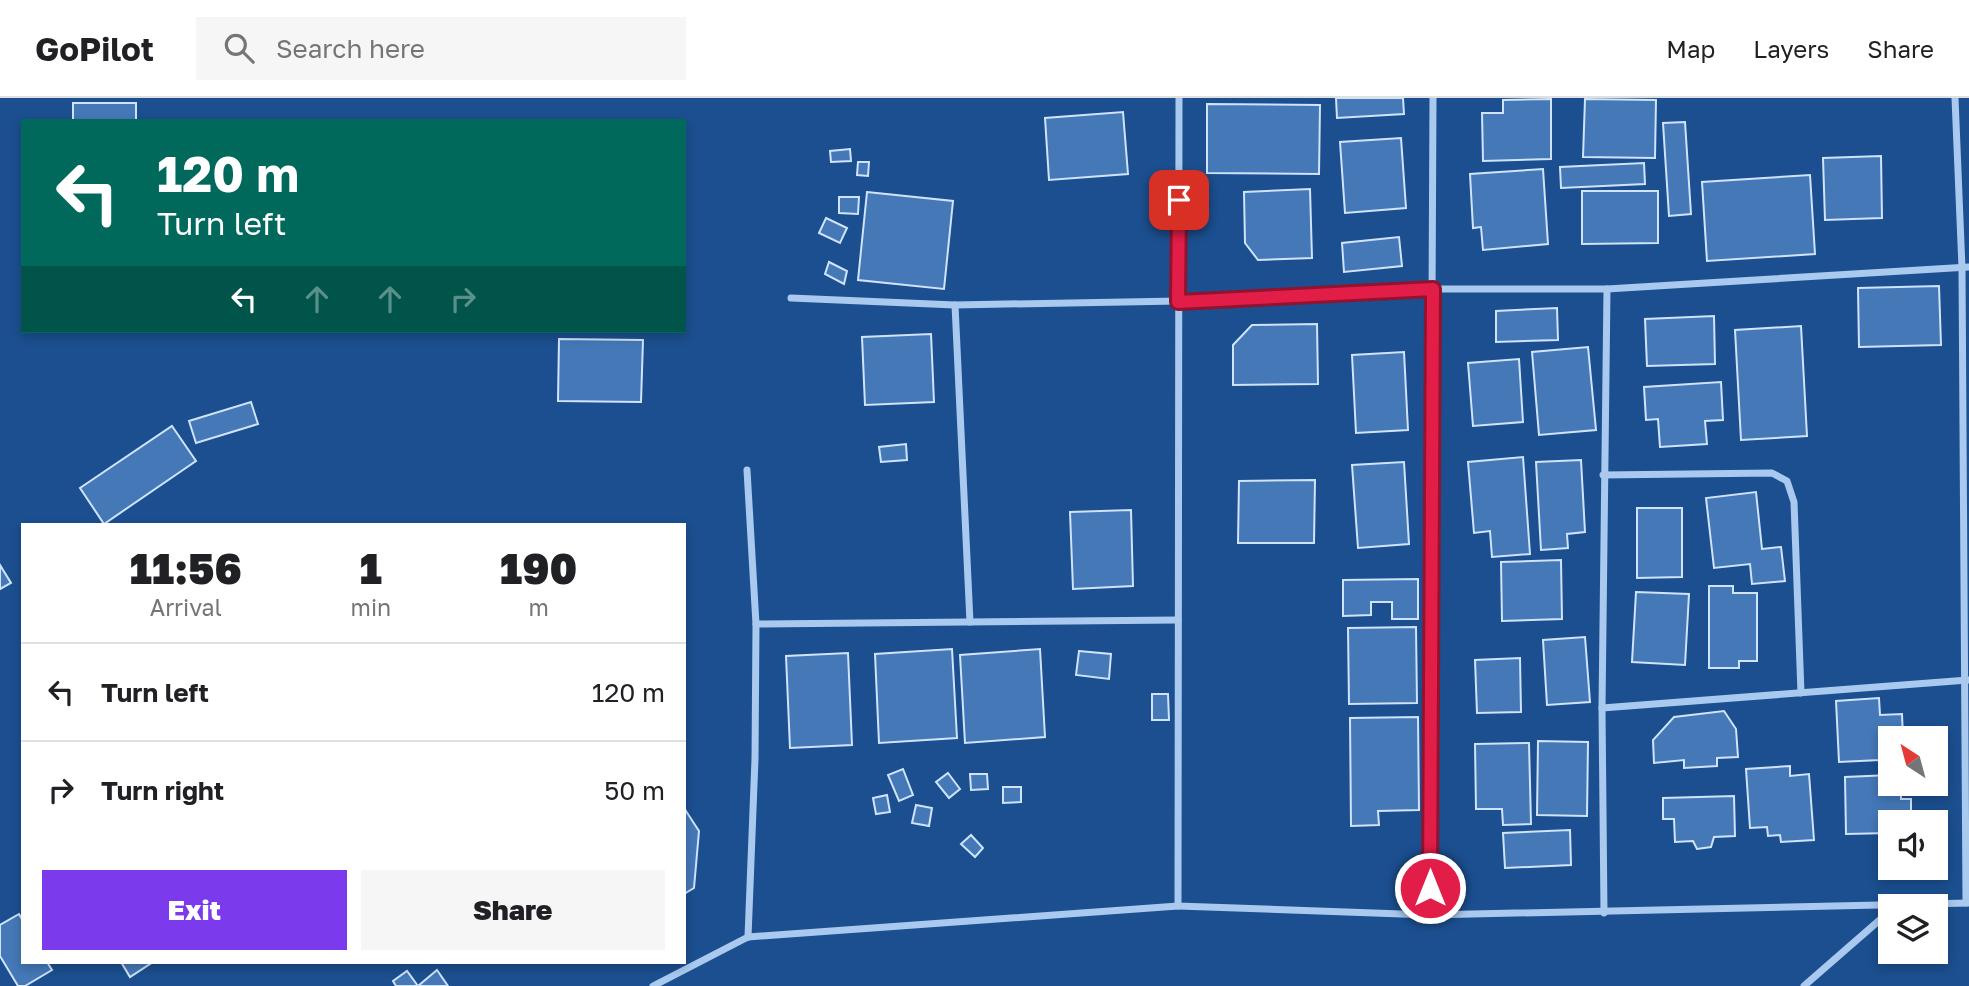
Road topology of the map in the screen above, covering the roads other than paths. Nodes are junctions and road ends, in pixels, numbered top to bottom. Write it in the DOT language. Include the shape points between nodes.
graph roads {
  1 [pos="1179,98"];
  2 [pos="1433,98"];
  3 [pos="1955,98"];
  4 [pos="1966,267"];
  5 [pos="1433,289"];
  6 [pos="1607,289"];
  7 [pos="791,299"];
  8 [pos="1178,302"];
  9 [pos="955,305"];
  10 [pos="1966,446"];
  11 [pos="747,470"];
  12 [pos="1603,475"];
  13 [pos="1178,620"];
  14 [pos="970,622"];
  15 [pos="756,624"];
  16 [pos="1967,680"];
  17 [pos="1801,692"];
  18 [pos="1602,708"];
  19 [pos="1967,903"];
  20 [pos="1948,904"];
  21 [pos="1178,906"];
  22 [pos="1878,906"];
  23 [pos="1604,913"];
  24 [pos="1429,915"];
  25 [pos="1878,921"];
  26 [pos="748,937"];
  27 [pos="653,986"];
  28 [pos="1804,986"];
  1 -- 8 [label="street"];
  2 -- 5 [label="street"];
  3 -- 4 [label="street"];
  4 -- 6 [label="street"];
  4 -- 10 [label="street"];
  5 -- 6 [label="street"];
  5 -- 8 [label="street"];
  5 -- 24 [label="street"];
  6 -- 12 [label="street"];
  7 -- 9 [label="street"];
  8 -- 9 [label="street"];
  8 -- 13 [label="street"];
  9 -- 14 [label="street"];
  10 -- 16 [label="street"];
  11 -- 15 [label="street"];
  12 -- 17 [label="street" via="1772,473 1787,481 1794,502"];
  12 -- 18 [label="street"];
  13 -- 14 [label="street"];
  13 -- 21 [label="street"];
  14 -- 15 [label="street"];
  15 -- 26 [label="street"];
  16 -- 17 [label="street"];
  16 -- 19 [label="street"];
  17 -- 18 [label="street"];
  18 -- 23 [label="street"];
  19 -- 20 [label="street"];
  21 -- 24 [label="street"];
  21 -- 26 [label="street"];
  22 -- 23 [label="street"];
  23 -- 24 [label="street"];
  25 -- 28 [label="street"];
  26 -- 27 [label="street"];
}
